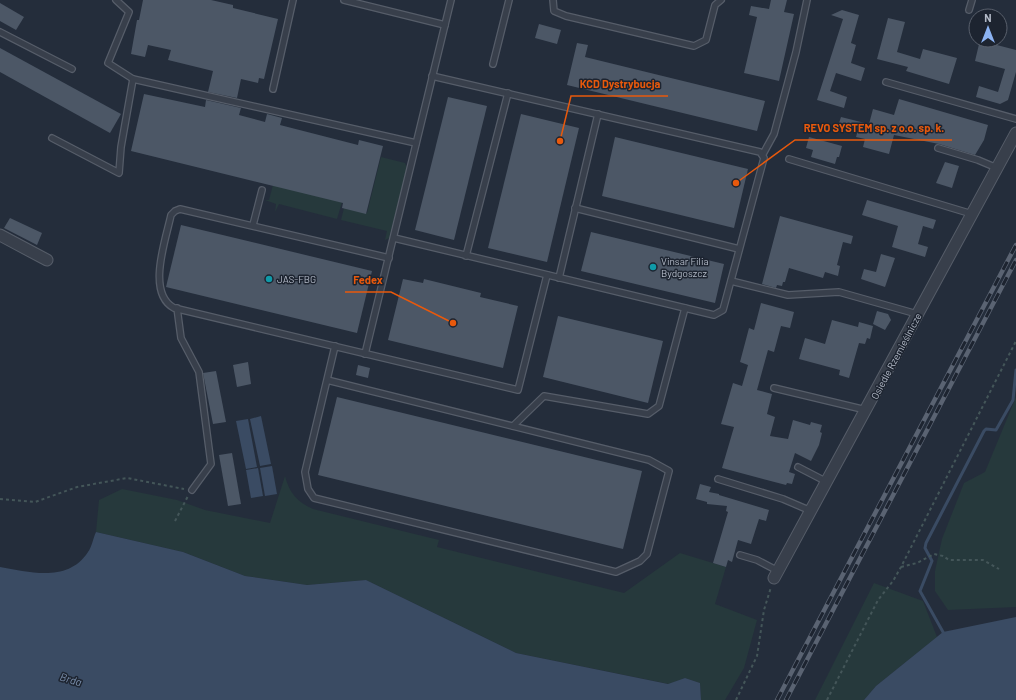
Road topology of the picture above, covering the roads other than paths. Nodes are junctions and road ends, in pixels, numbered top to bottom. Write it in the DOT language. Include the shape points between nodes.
graph roads {
  1 [pos="116,0"];
  2 [pos="293,0"];
  3 [pos="344,0"];
  4 [pos="451,0"];
  5 [pos="509,0"];
  6 [pos="553,0"];
  7 [pos="721,0"];
  8 [pos="807,0"];
  9 [pos="445,25"];
  10 [pos="0,32"];
  11 [pos="494,64"];
  12 [pos="72,69"];
  13 [pos="432,76"];
  14 [pos="133,78"];
  15 [pos="886,82"];
  16 [pos="273,90"];
  17 [pos="508,93"];
  18 [pos="598,114"];
  19 [pos="1016,119"];
  20 [pos="1016,133"];
  21 [pos="52,138"];
  22 [pos="416,143"];
  23 [pos="938,148"];
  24 [pos="763,154"];
  25 [pos="789,159"];
  26 [pos="997,168"];
  27 [pos="262,190"];
  28 [pos="575,208"];
  29 [pos="972,214"];
  30 [pos="253,226"];
  31 [pos="0,236"];
  32 [pos="394,238"];
  33 [pos="739,249"];
  34 [pos="466,256"];
  35 [pos="389,258"];
  36 [pos="47,260"];
  37 [pos="547,275"];
  38 [pos="558,278"];
  39 [pos="731,281"];
  40 [pos="177,308"];
  41 [pos="685,308"];
  42 [pos="917,314"];
  43 [pos="336,346"];
  44 [pos="365,354"];
  45 [pos="327,380"];
  46 [pos="774,388"];
  47 [pos="867,410"];
  48 [pos="513,426"];
  49 [pos="798,467"];
  50 [pos="718,479"];
  51 [pos="827,482"];
  52 [pos="192,490"];
  53 [pos="811,511"];
  54 [pos="740,555"];
  55 [pos="776,574"];
  1 -- 14 [label="lane" via="129,12 108,63"];
  2 -- 16 [label="lane"];
  3 -- 9 [label="lane"];
  4 -- 9 [label="lane"];
  5 -- 11 [label="lane"];
  6 -- 7 [label="lane" via="554,11 566,16 694,46 706,40 715,5"];
  8 -- 24 [label="lane" via="774,134"];
  9 -- 13 [label="lane"];
  10 -- 12 [label="lane"];
  13 -- 17 [label="lane"];
  13 -- 22 [label="lane"];
  14 -- 21 [label="lane" via="119,173"];
  14 -- 22 [label="lane"];
  15 -- 19 [label="lane"];
  17 -- 18 [label="lane"];
  17 -- 34 [label="lane"];
  18 -- 24 [label="lane"];
  18 -- 28 [label="lane"];
  20 -- 26 [label="street, Osiedle Rzemieślnicze"];
  22 -- 32 [label="lane"];
  23 -- 26 [label="lane"];
  24 -- 33 [label="lane"];
  25 -- 29 [label="lane"];
  26 -- 29 [label="street, Osiedle Rzemieślnicze"];
  27 -- 30 [label="lane"];
  28 -- 33 [label="lane"];
  28 -- 38 [label="lane"];
  29 -- 42 [label="street, Osiedle Rzemieślnicze"];
  30 -- 35 [label="lane"];
  30 -- 40 [label="lane" via="186,209 175,211 171,216 158,271 163,296 168,304"];
  31 -- 36 [label="street"];
  32 -- 34 [label="lane"];
  32 -- 35 [label="lane"];
  33 -- 39 [label="lane"];
  34 -- 37 [label="lane"];
  35 -- 44 [label="lane"];
  37 -- 38 [label="lane"];
  37 -- 44 [label="lane" via="518,390"];
  38 -- 41 [label="lane"];
  39 -- 41 [label="lane" via="721,313 714,315"];
  39 -- 42 [label="lane" via="788,295 839,292"];
  40 -- 43 [label="lane"];
  40 -- 52 [label="lane" via="181,338 199,372 211,464"];
  41 -- 48 [label="lane" via="659,406 648,414 544,396"];
  42 -- 47 [label="street, Osiedle Rzemieślnicze"];
  43 -- 44 [label="lane"];
  43 -- 45 [label="lane"];
  45 -- 48 [label="lane"];
  45 -- 48 [label="lane" via="305,472 308,489 314,498 616,572 640,561 647,554 669,470 650,460"];
  46 -- 47 [label="lane"];
  47 -- 51 [label="street, Osiedle Rzemieślnicze"];
  49 -- 51 [label="lane"];
  50 -- 53 [label="lane" via="783,499"];
  51 -- 53 [label="street, Osiedle Rzemieślnicze"];
  53 -- 55 [label="street, Osiedle Rzemieślnicze"];
  54 -- 55 [label="lane" via="757,560"];
}
